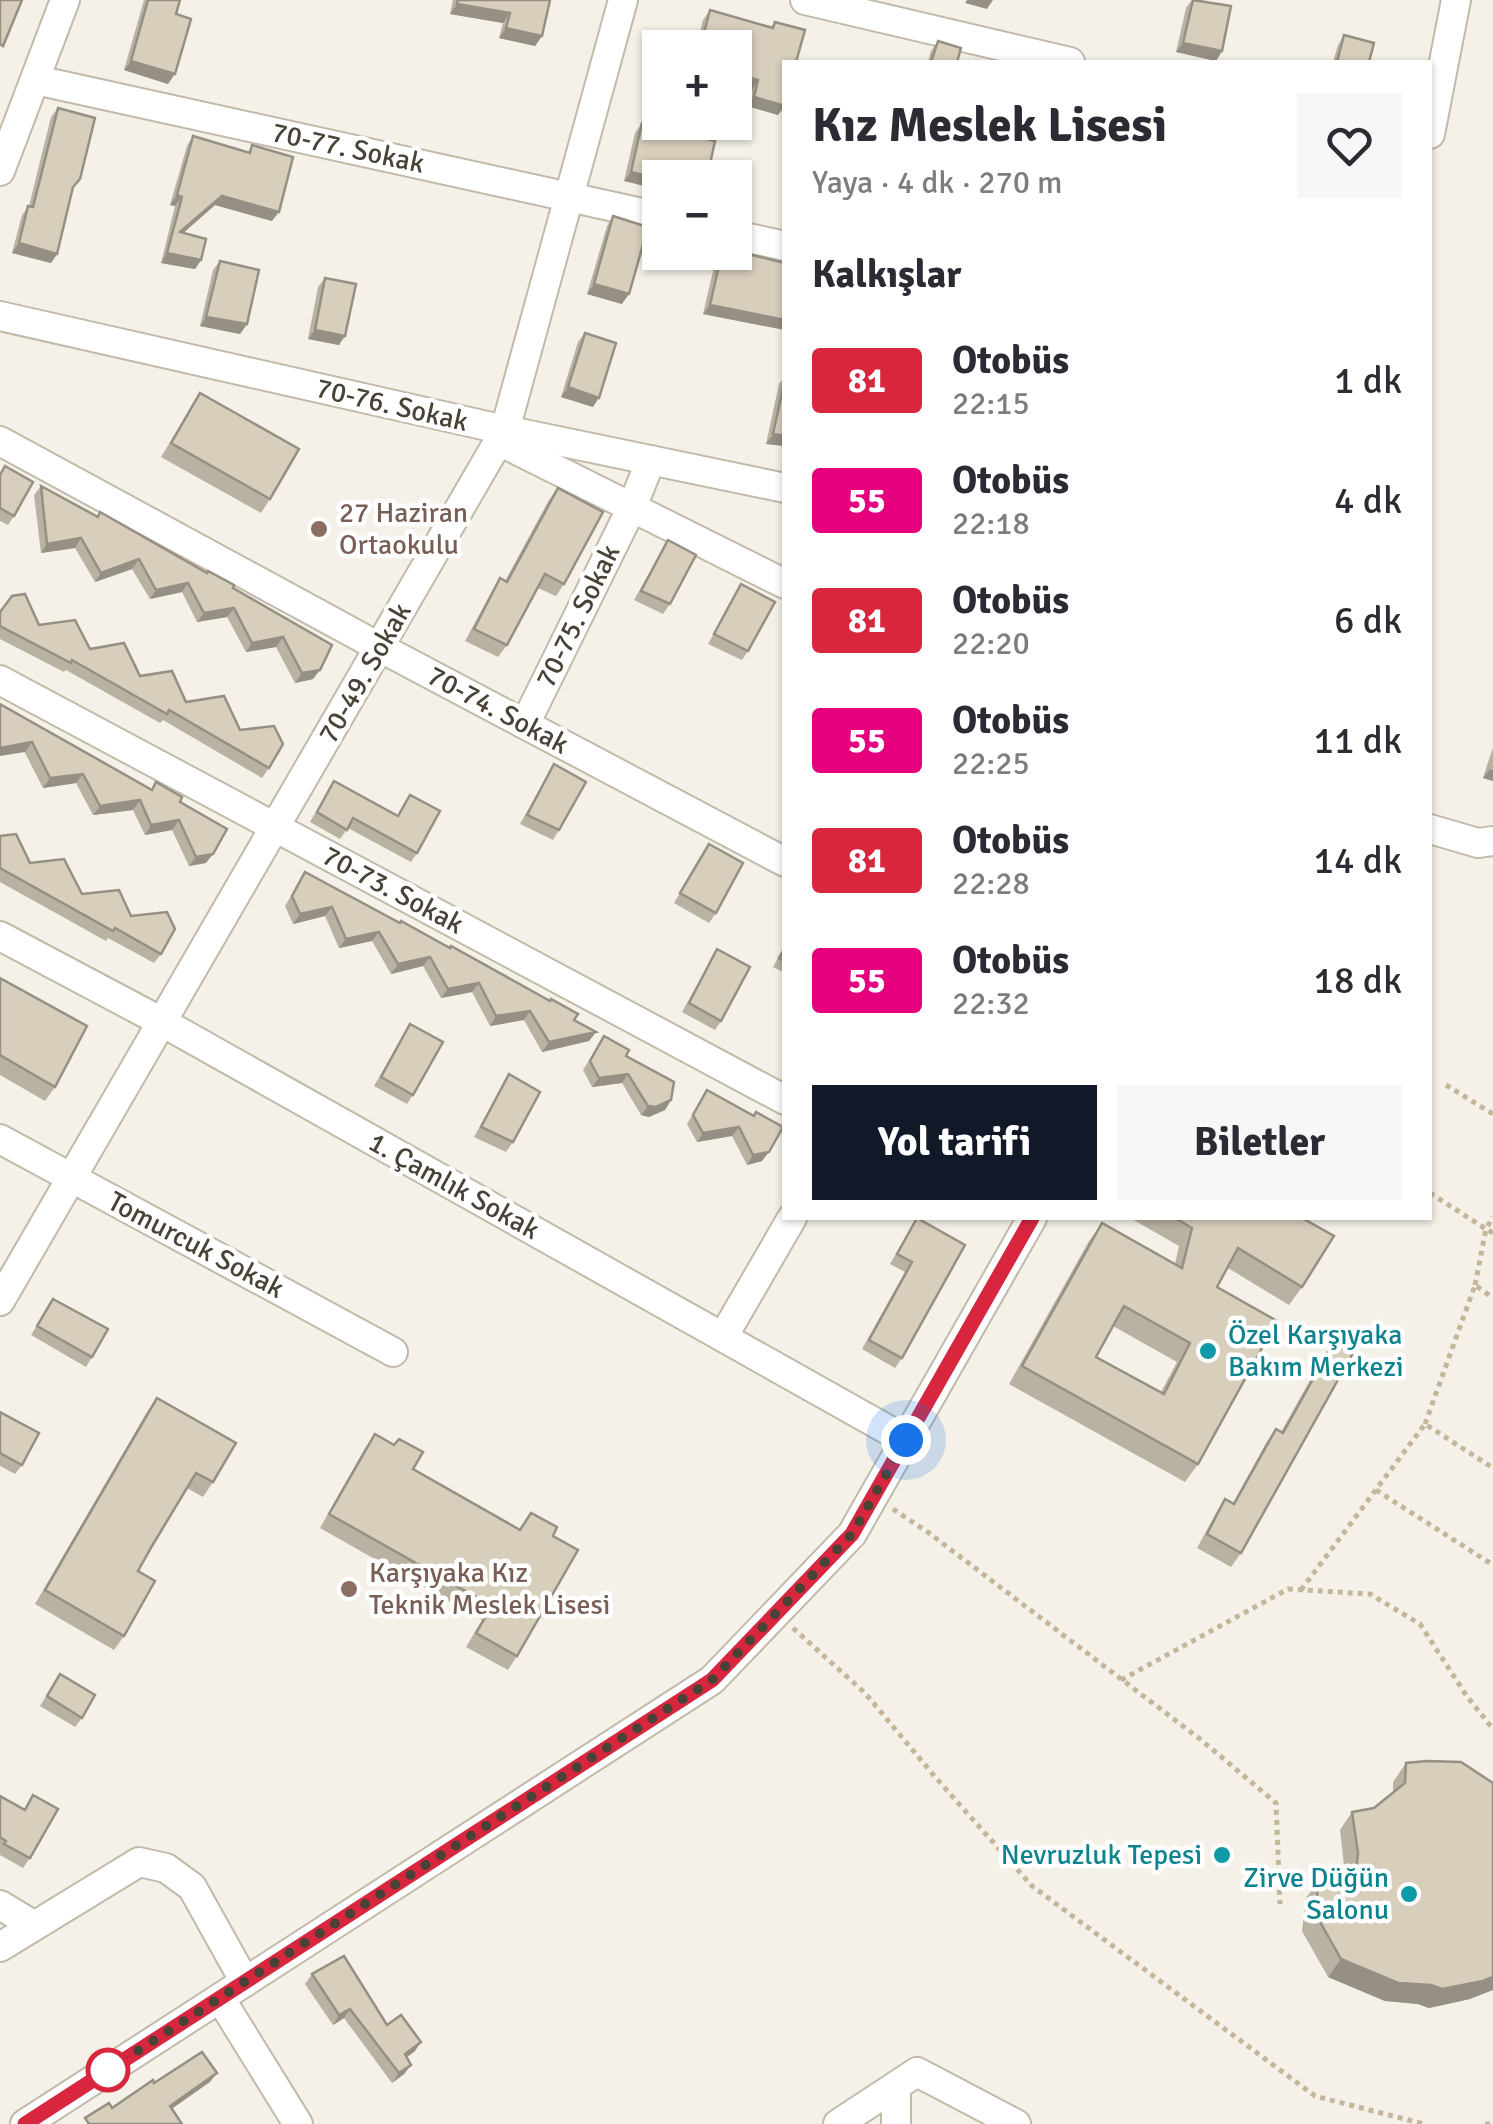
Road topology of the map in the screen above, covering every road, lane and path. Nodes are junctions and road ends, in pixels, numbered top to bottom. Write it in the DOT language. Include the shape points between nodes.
graph roads {
  1 [pos="65,0"];
  2 [pos="623,0"];
  3 [pos="805,0"];
  4 [pos="1456,0"];
  5 [pos="1061,60"];
  6 [pos="36,80"];
  7 [pos="1432,124"];
  8 [pos="0,171"];
  9 [pos="570,196"];
  10 [pos="642,213"];
  11 [pos="752,238"];
  12 [pos="782,245"];
  13 [pos="0,316"];
  14 [pos="502,435"];
  15 [pos="0,441"];
  16 [pos="651,460"];
  17 [pos="782,487"];
  18 [pos="632,507"];
  19 [pos="782,582"];
  20 [pos="380,647"];
  21 [pos="0,680"];
  22 [pos="525,724"];
  23 [pos="275,827"];
  24 [pos="1432,830"];
  25 [pos="1493,841"];
  26 [pos="782,860"];
  27 [pos="0,936"];
  28 [pos="162,1022"];
  29 [pos="1446,1085"];
  30 [pos="782,1098"];
  31 [pos="1493,1114"];
  32 [pos="0,1139"];
  33 [pos="72,1178"];
  34 [pos="1432,1195"];
  35 [pos="1493,1218"];
  36 [pos="791,1220"];
  37 [pos="1031,1220"];
  38 [pos="1490,1231"];
  39 [pos="1475,1285"];
  40 [pos="1493,1298"];
  41 [pos="0,1301"];
  42 [pos="723,1338"];
  43 [pos="393,1352"];
  44 [pos="1425,1424"];
  45 [pos="906,1440"];
  46 [pos="1493,1468"];
  47 [pos="1376,1490"];
  48 [pos="873,1497"];
  49 [pos="1493,1565"];
  50 [pos="1301,1590"];
  51 [pos="776,1613"];
  52 [pos="1122,1680"];
  53 [pos="1493,1728"];
  54 [pos="0,1904"];
  55 [pos="1280,1904"];
  56 [pos="34,1925"];
  57 [pos="0,1947"];
  58 [pos="245,1982"];
  59 [pos="220,1998"];
  60 [pos="896,2086"];
  61 [pos="25,2124"];
  62 [pos="298,2124"];
  63 [pos="838,2124"];
  64 [pos="896,2124"];
  65 [pos="1016,2124"];
  66 [pos="1424,2124"];
  67 [pos="1485,2124"];
  68 [pos="1493,2124"];
  1 -- 6 [label="street"];
  2 -- 9 [label="street, 70-49. Sokak"];
  3 -- 5 [label="street"];
  4 -- 7 [label="street"];
  6 -- 8 [label="street"];
  6 -- 9 [label="street, 70-77. Sokak"];
  9 -- 10 [label="street, 70-77. Sokak"];
  9 -- 14 [label="street, 70-49. Sokak"];
  11 -- 12 [label="street"];
  13 -- 14 [label="street, 70-76. Sokak"];
  14 -- 16 [label="street, 70-76. Sokak"];
  14 -- 18 [label="street"];
  14 -- 20 [label="street, 70-49. Sokak"];
  15 -- 20 [label="street, 70-74. Sokak"];
  16 -- 17 [label="street, 70-76. Sokak"];
  16 -- 18 [label="street, 70-75. Sokak"];
  18 -- 19 [label="street"];
  18 -- 22 [label="street, 70-75. Sokak"];
  20 -- 22 [label="street, 70-74. Sokak"];
  20 -- 23 [label="street, 70-49. Sokak"];
  21 -- 23 [label="street, 70-73. Sokak"];
  22 -- 26 [label="street, 70-74. Sokak"];
  23 -- 28 [label="street, 70-49. Sokak"];
  23 -- 30 [label="street, 70-73. Sokak"];
  24 -- 25 [label="street"];
  27 -- 28 [label="street, 1. Çamlık Sokak"];
  28 -- 33 [label="street, 70-49. Sokak"];
  28 -- 42 [label="street, 1. Çamlık Sokak"];
  29 -- 31 [label="path"];
  32 -- 33 [label="street, Tomurcuk Sokak"];
  33 -- 41 [label="street, 70-49. Sokak"];
  33 -- 43 [label="street, Tomurcuk Sokak"];
  34 -- 38 [label="path"];
  35 -- 38 [label="path"];
  36 -- 42 [label="street"];
  37 -- 45 [label="street"];
  38 -- 39 [label="path"];
  39 -- 40 [label="path"];
  39 -- 44 [label="path"];
  42 -- 45 [label="street, 1. Çamlık Sokak"];
  44 -- 46 [label="path"];
  44 -- 47 [label="path"];
  45 -- 48 [label="street"];
  47 -- 49 [label="path"];
  47 -- 50 [label="path"];
  48 -- 51 [label="street" via="852,1534"];
  48 -- 52 [label="path"];
  50 -- 52 [label="path" via="1288,1590"];
  50 -- 53 [label="path" via="1370,1594 1420,1624"];
  51 -- 58 [label="street" via="712,1680"];
  51 -- 66 [label="path" via="865,1694 1032,1886 1316,2096"];
  52 -- 55 [label="path" via="1276,1803"];
  54 -- 56 [label="street"];
  56 -- 57 [label="street"];
  56 -- 58 [label="street" via="139,1862 166,1868 192,1887"];
  58 -- 59 [label="street"];
  59 -- 61 [label="street"];
  59 -- 62 [label="street"];
  60 -- 63 [label="street"];
  60 -- 64 [label="street"];
  60 -- 65 [label="street" via="917,2072"];
  67 -- 68 [label="path"];
}
